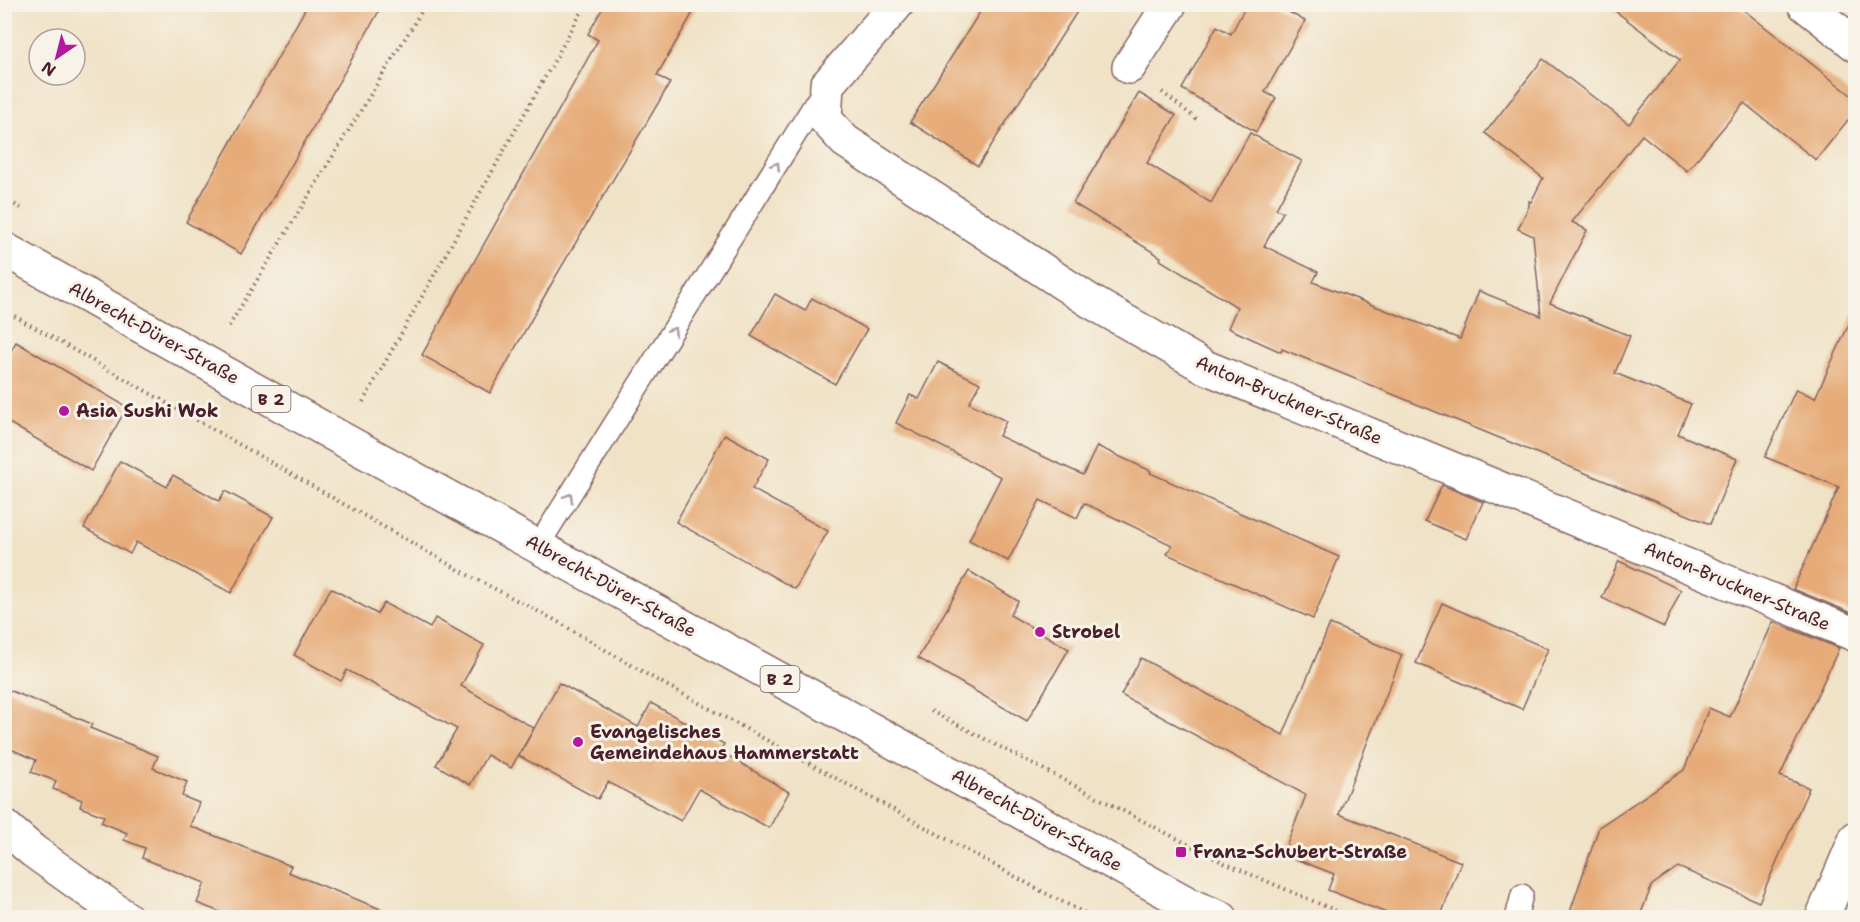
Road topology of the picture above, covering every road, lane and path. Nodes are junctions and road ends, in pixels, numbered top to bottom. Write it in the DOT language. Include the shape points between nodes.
graph roads {
  1 [pos="426,4"];
  2 [pos="586,4"];
  3 [pos="897,4"];
  4 [pos="1170,4"];
  5 [pos="1804,4"];
  6 [pos="1856,45"];
  7 [pos="1129,67"];
  8 [pos="826,85"];
  9 [pos="4,199"];
  10 [pos="24,210"];
  11 [pos="4,249"];
  12 [pos="4,310"];
  13 [pos="219,320"];
  14 [pos="229,326"];
  15 [pos="239,332"];
  16 [pos="353,396"];
  17 [pos="363,402"];
  18 [pos="373,408"];
  19 [pos="538,546"];
  20 [pos="1856,635"];
  21 [pos="930,711"];
  22 [pos="4,826"];
  23 [pos="1856,838"];
  24 [pos="1522,895"];
  25 [pos="126,918"];
  26 [pos="1095,918"];
  27 [pos="1221,918"];
  28 [pos="1353,918"];
  29 [pos="1516,918"];
  30 [pos="1821,918"];
  1 -- 14 [label="path"];
  2 -- 17 [label="path"];
  3 -- 8 [label="street"];
  4 -- 7 [label="street"];
  5 -- 6 [label="street"];
  19 -- 8 [label="lane, one-way"];
  8 -- 20 [label="street, Anton-Bruckner-Straße" via="825,119 845,141 1090,301 1204,367"];
  9 -- 10 [label="path"];
  11 -- 19 [label="street, Albrecht-Dürer-Straße / B 2"];
  12 -- 26 [label="path" via="468,575"];
  13 -- 14 [label="path"];
  14 -- 15 [label="path"];
  16 -- 17 [label="path"];
  17 -- 18 [label="path"];
  19 -- 27 [label="street, Albrecht-Dürer-Straße / B 2"];
  21 -- 28 [label="path" via="1224,863"];
  22 -- 25 [label="street"];
  23 -- 30 [label="street"];
  24 -- 29 [label="lane"];
}
